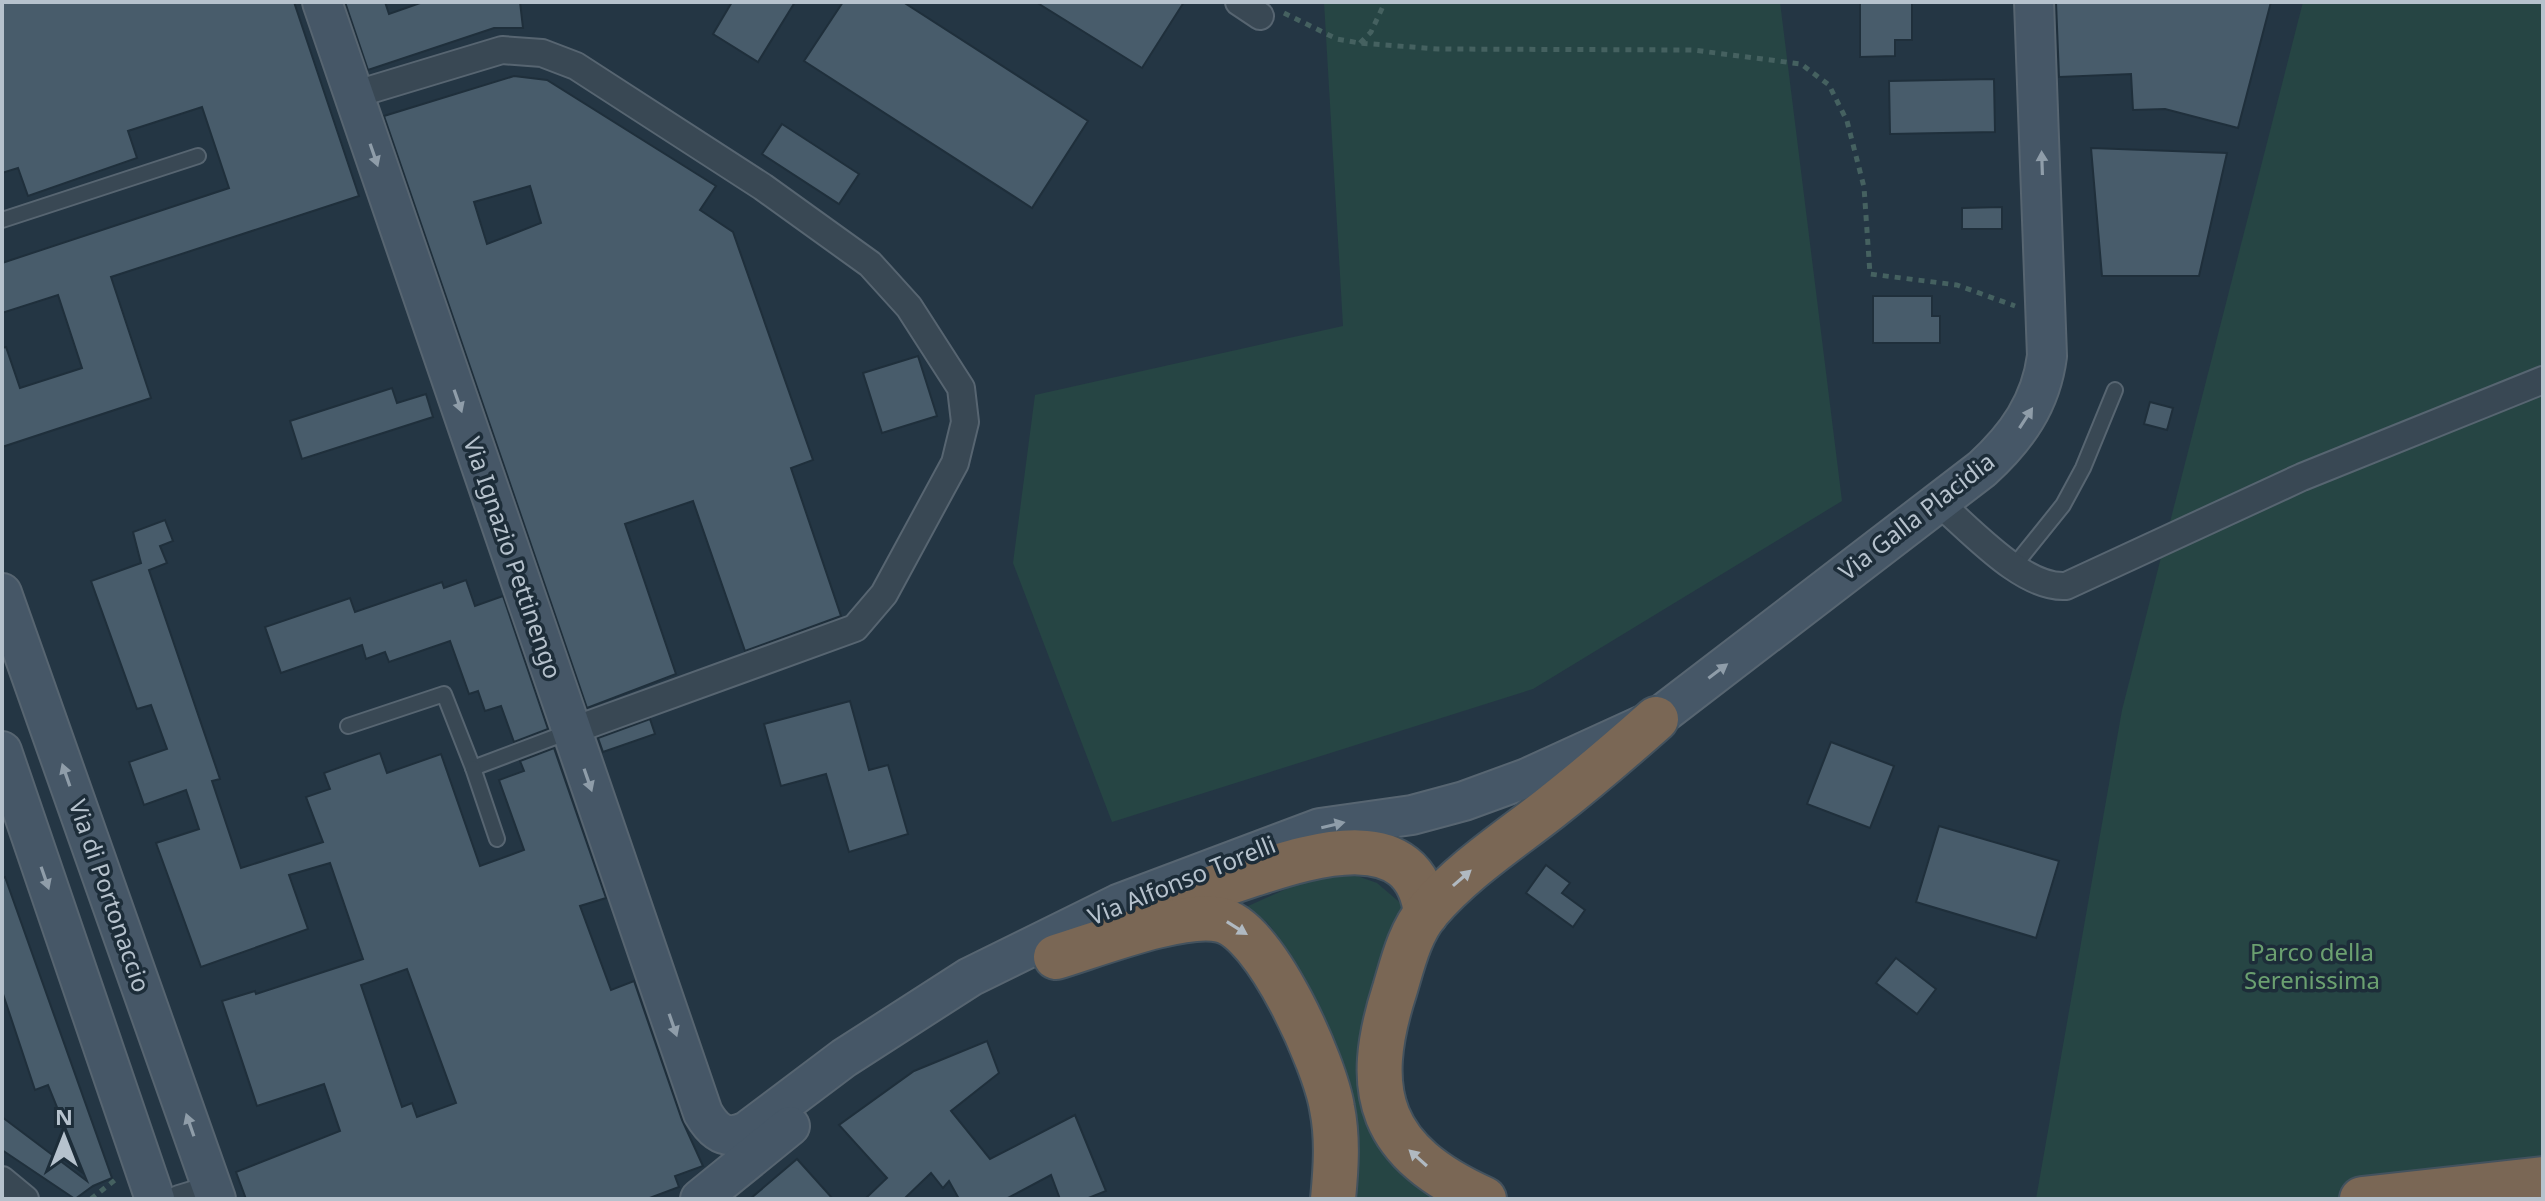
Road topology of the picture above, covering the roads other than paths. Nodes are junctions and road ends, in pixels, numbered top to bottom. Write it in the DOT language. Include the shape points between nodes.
graph roads {
  1 [pos="322,2"];
  2 [pos="2034,2"];
  3 [pos="353,95"];
  4 [pos="198,156"];
  5 [pos="2,220"];
  6 [pos="2543,380"];
  7 [pos="2115,390"];
  8 [pos="1938,502"];
  9 [pos="2014,566"];
  10 [pos="3,600"];
  11 [pos="1656,719"];
  12 [pos="348,726"];
  13 [pos="571,731"];
  14 [pos="2,751"];
  15 [pos="473,768"];
  16 [pos="497,839"];
  17 [pos="1426,914"];
  18 [pos="1056,957"];
  19 [pos="703,1113"];
  20 [pos="2543,1179"];
  21 [pos="2,1180"];
  22 [pos="202,1196"];
  23 [pos="25,1199"];
  24 [pos="155,1199"];
  25 [pos="698,1199"];
  26 [pos="1333,1199"];
  27 [pos="1484,1199"];
  28 [pos="2362,1199"];
  1 -- 3 [label="main road, Via Ignazio Pettinengo"];
  8 -- 2 [label="main road, Via Galla Placidia, one-way" via="1997,455 2030,413 2045,374"];
  3 -- 13 [label="main road, Via Ignazio Pettinengo, one-way"];
  3 -- 13 [label="street" via="502,50 542,53 576,66 763,187 870,264 909,307 961,388 965,422 955,463 884,594 855,628"];
  4 -- 5 [label="lane"];
  6 -- 9 [label="street" via="2291,482 2082,582 2051,587"];
  7 -- 9 [label="lane" via="2063,505"];
  8 -- 9 [label="street"];
  11 -- 8 [label="main road, Via Galla Placidia, one-way"];
  22 -- 10 [label="main road, Via di Portonaccio, one-way"];
  17 -- 11 [label="highway, one-way"];
  19 -- 11 [label="main road, Via Alfonso Torelli, one-way" via="719,1133 747,1131 844,1058 970,977 1105,910 1320,828 1412,815 1464,801"];
  12 -- 15 [label="lane" via="444,694"];
  13 -- 15 [label="lane"];
  13 -- 19 [label="main road, Via Ignazio Pettinengo, one-way"];
  14 -- 24 [label="main road, one-way"];
  15 -- 16 [label="lane"];
  17 -- 18 [label="highway" via="1420,887 1390,860 1359,852 1322,854 1174,901"];
  27 -- 17 [label="highway, one-way" via="1438,1174 1409,1150 1381,1097 1377,1072 1382,1031 1409,946"];
  18 -- 25 [label="main road" via="885,1057"];
  18 -- 26 [label="highway, one-way" via="1180,921 1217,919 1241,928 1274,972 1323,1075 1335,1126"];
  19 -- 25 [label="main road, Via Ignazio Pettinengo" via="706,1168"];
  20 -- 28 [label="highway"];
  21 -- 23 [label="street"];
}
